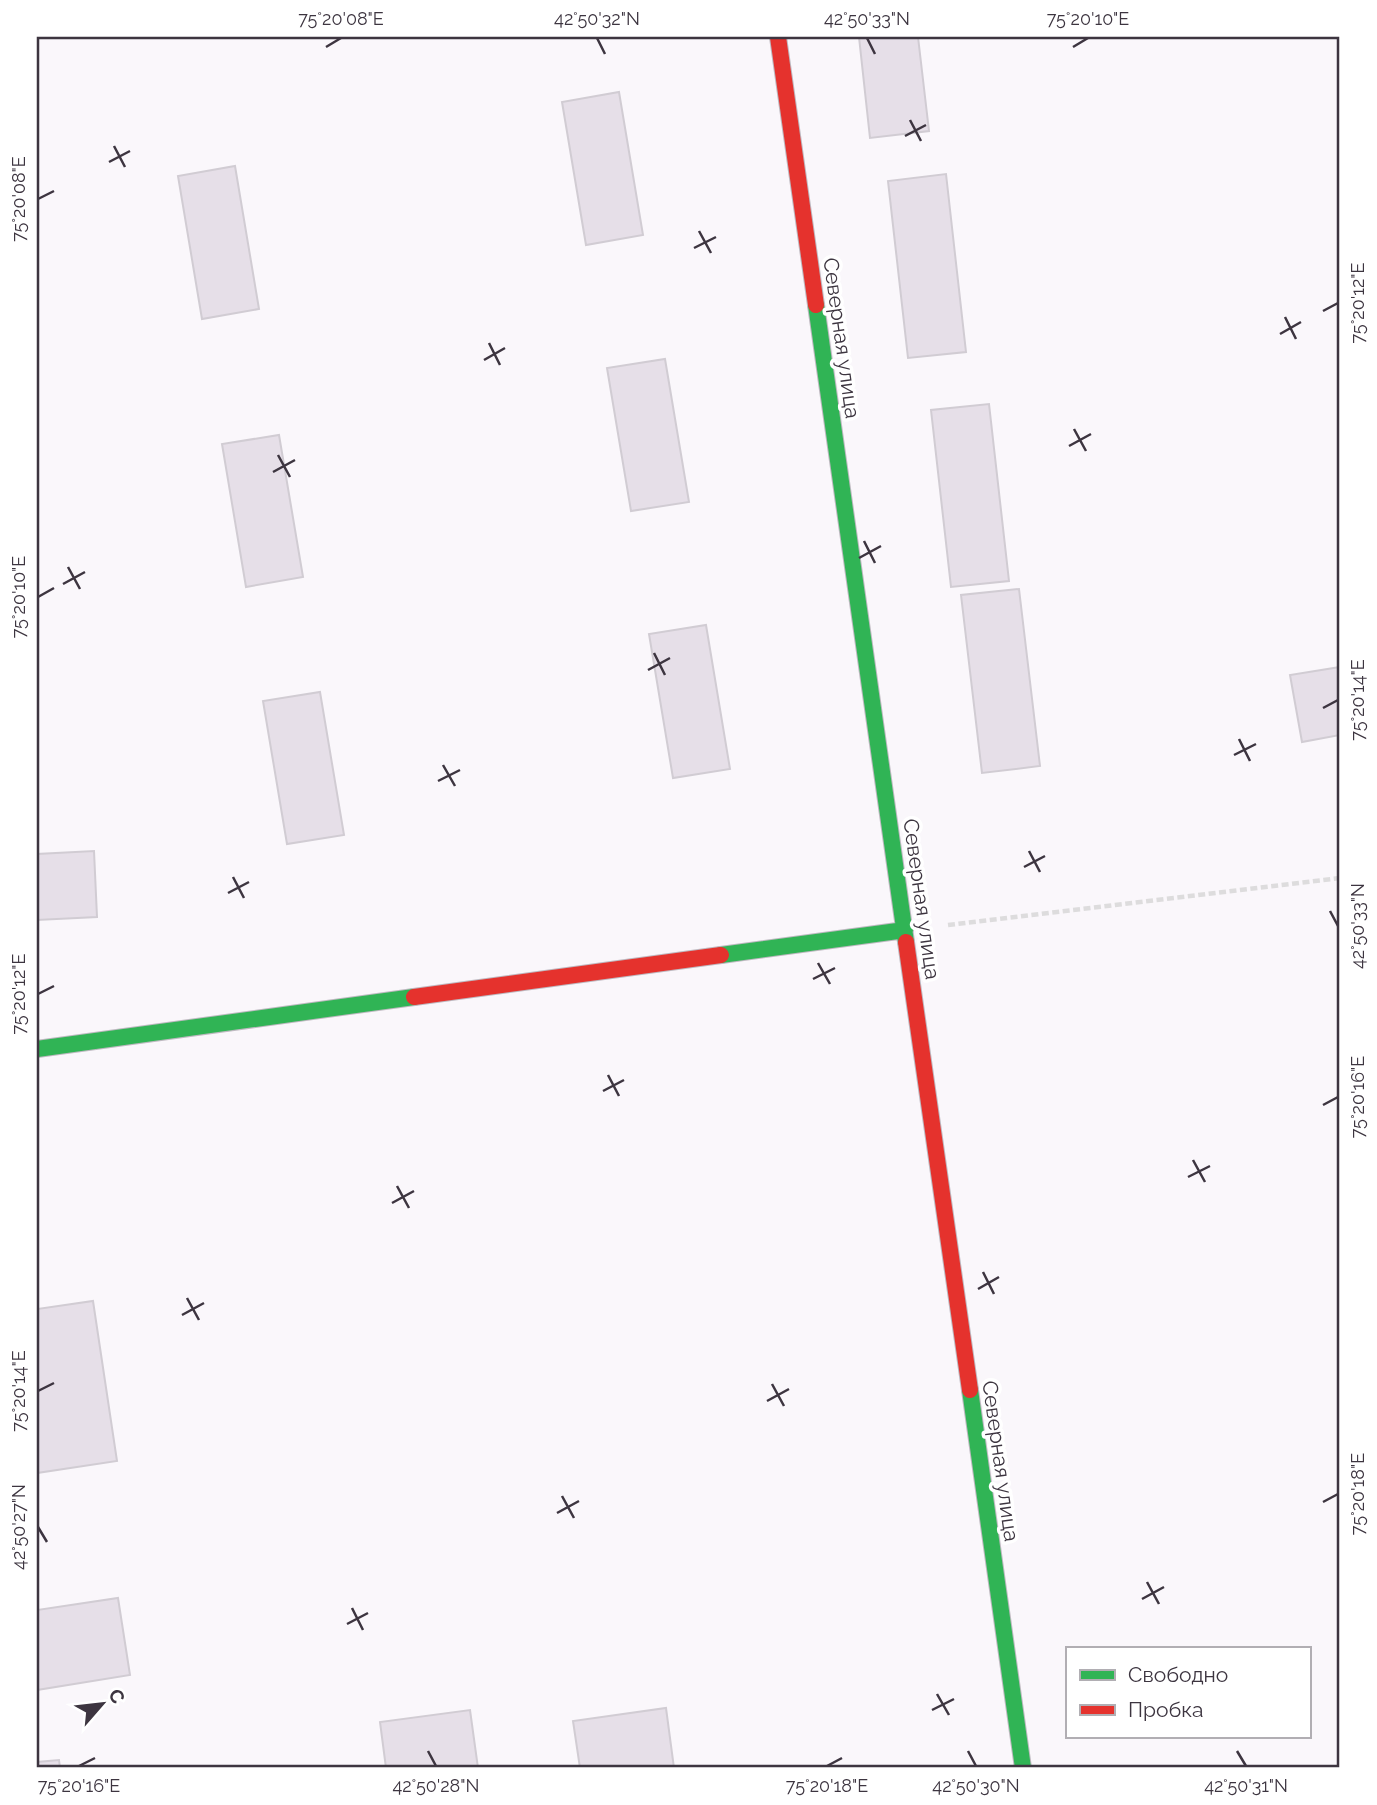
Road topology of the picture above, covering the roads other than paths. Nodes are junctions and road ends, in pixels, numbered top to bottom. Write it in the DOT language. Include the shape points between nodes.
graph roads {
  1 [pos="778,37"];
  2 [pos="905,930"];
  3 [pos="37,1049"];
  4 [pos="1023,1768"];
  1 -- 2 [label="street, Северная улица"];
  2 -- 3 [label="street"];
  2 -- 4 [label="street, Северная улица"];
}
